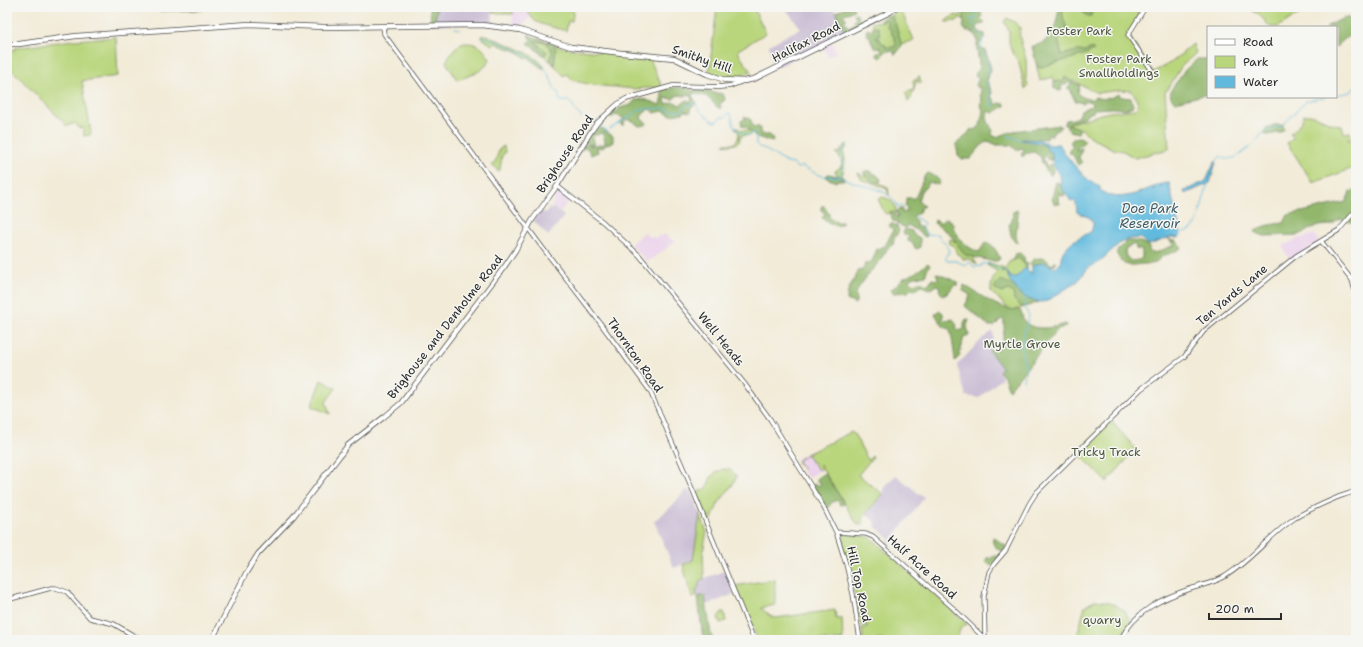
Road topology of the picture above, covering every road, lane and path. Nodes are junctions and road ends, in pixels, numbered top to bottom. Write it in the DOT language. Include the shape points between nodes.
graph roads {
  1 [pos="896,7"];
  2 [pos="1144,9"];
  3 [pos="383,26"];
  4 [pos="7,44"];
  5 [pos="1153,72"];
  6 [pos="744,81"];
  7 [pos="557,186"];
  8 [pos="1356,210"];
  9 [pos="528,227"];
  10 [pos="1321,241"];
  11 [pos="1356,295"];
  12 [pos="1356,490"];
  13 [pos="836,532"];
  14 [pos="7,600"];
  15 [pos="141,640"];
  16 [pos="212,640"];
  17 [pos="754,640"];
  18 [pos="860,640"];
  19 [pos="985,640"];
  20 [pos="1120,640"];
  1 -- 6 [label="highway, Halifax Road" via="759,77"];
  2 -- 5 [label="street" via="1128,35"];
  3 -- 4 [label="highway" via="242,25 76,36"];
  3 -- 6 [label="highway, Smithy Hill" via="499,26 529,32 571,47 674,58 715,77"];
  3 -- 9 [label="street, Thornton Road" via="384,34"];
  6 -- 7 [label="main road, Brighouse Road" via="719,87 673,86 626,99 595,125"];
  7 -- 9 [label="main road, Brighouse Road"];
  7 -- 13 [label="street, Well Heads" via="634,250 734,371 779,432"];
  8 -- 10 [label="street, Ten Yards Lane" via="1339,230"];
  9 -- 16 [label="main road, Brighouse and Denholme Road" via="516,251 401,402 348,445 293,516 258,554"];
  9 -- 17 [label="street, Thornton Road" via="650,391"];
  10 -- 11 [label="street" via="1352,280"];
  10 -- 19 [label="street, Ten Yards Lane" via="1296,256 1204,331 1184,357 1141,388 1036,494 1006,550 989,572 984,596"];
  12 -- 20 [label="street" via="1326,502 1281,528 1224,577 1154,604 1136,619"];
  13 -- 18 [label="street, Hill Top Road" via="848,572"];
  13 -- 19 [label="street, Half Acre Road" via="866,534 873,537"];
  14 -- 15 [label="street" via="56,588 67,592 90,618 114,624"];
}
